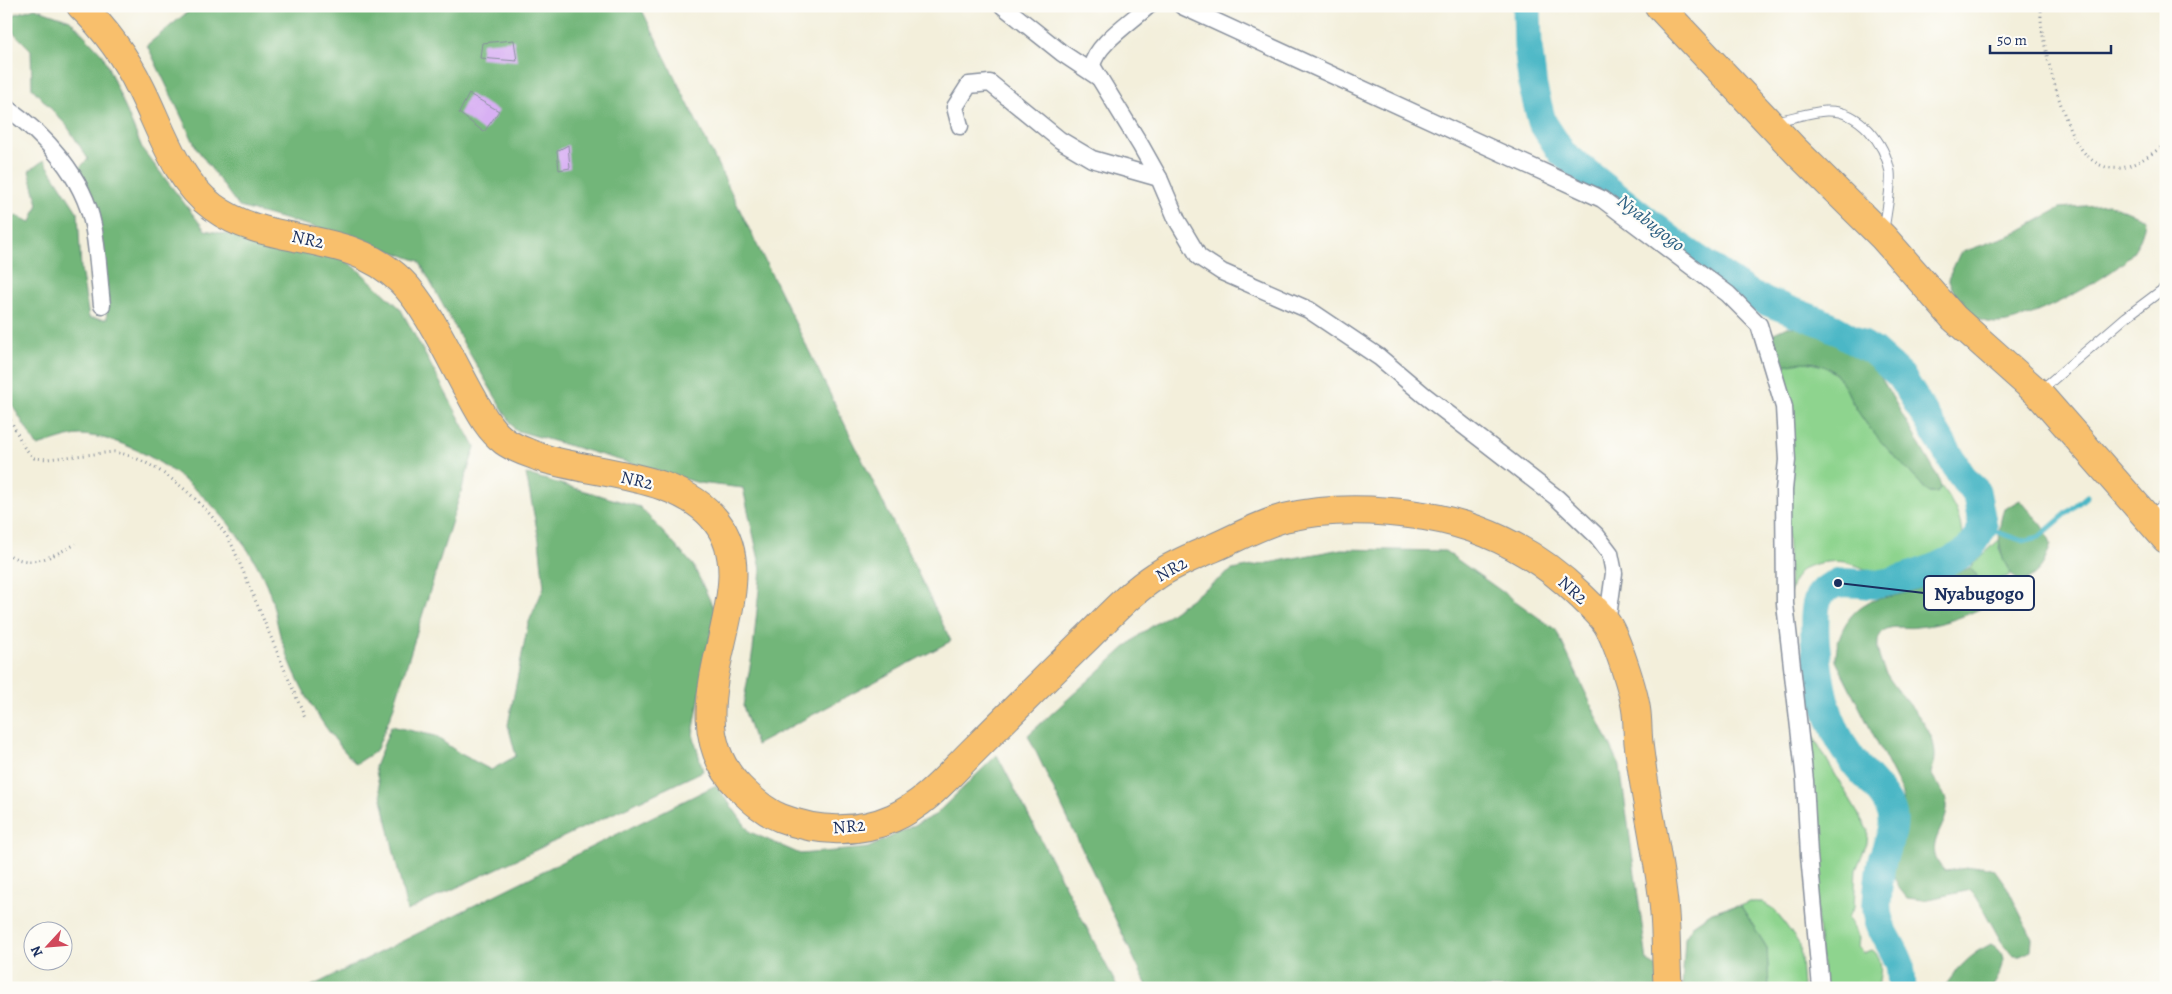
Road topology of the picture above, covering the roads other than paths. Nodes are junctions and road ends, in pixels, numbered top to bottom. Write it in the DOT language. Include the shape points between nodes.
graph roads {
  1 [pos="81,6"];
  2 [pos="1003,6"];
  3 [pos="1148,6"];
  4 [pos="1182,6"];
  5 [pos="1659,6"];
  6 [pos="1098,77"];
  7 [pos="6,106"];
  8 [pos="1770,122"];
  9 [pos="960,126"];
  10 [pos="1159,178"];
  11 [pos="1883,237"];
  12 [pos="2166,287"];
  13 [pos="102,305"];
  14 [pos="2038,393"];
  15 [pos="2156,511"];
  16 [pos="2166,539"];
  17 [pos="1607,624"];
  18 [pos="1668,988"];
  19 [pos="1821,988"];
  1 -- 17 [label="highway, NR2 / NR2" via="122,56 184,175 209,205 258,229 351,249 390,271 418,299 482,417 517,449 555,462 674,490 702,506 715,519 732,551 730,602 711,705 711,741 732,780 769,812 786,820 837,830 858,828 889,820 914,806 939,788 1122,604 1155,577 1282,518 1324,511 1388,512 1431,517 1467,526 1503,539 1535,559 1566,582"];
  2 -- 6 [label="street" via="1062,54"];
  3 -- 6 [label="street" via="1094,57 1092,66"];
  4 -- 19 [label="street" via="1602,199 1728,294 1758,324 1784,407 1787,460 1784,490 1785,604 1805,781 1808,855"];
  5 -- 8 [label="highway"];
  6 -- 10 [label="street" via="1115,100"];
  7 -- 13 [label="street" via="51,147 74,179 87,205 93,225"];
  8 -- 11 [label="highway"];
  8 -- 11 [label="lane" via="1827,111 1848,114 1867,127 1884,155 1890,174"];
  9 -- 10 [label="street" via="955,107 969,85 990,83 1060,140 1092,159"];
  10 -- 17 [label="street" via="1190,244 1200,257 1245,283 1309,310 1379,357 1577,515 1610,553 1614,572"];
  11 -- 14 [label="highway" via="1954,318"];
  12 -- 14 [label="lane"];
  14 -- 15 [label="highway"];
  15 -- 16 [label="highway"];
  17 -- 18 [label="highway, NR2 / NR2" via="1636,709 1638,743 1664,908"];
}
